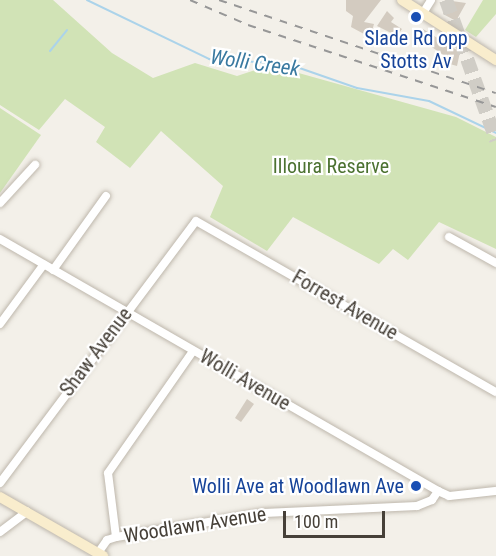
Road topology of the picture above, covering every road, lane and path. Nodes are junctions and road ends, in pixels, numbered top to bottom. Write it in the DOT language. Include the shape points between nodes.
graph roads {
  1 [pos="402,0"];
  2 [pos="431,0"];
  3 [pos="423,13"];
  4 [pos="496,60"];
  5 [pos="35,165"];
  6 [pos="106,196"];
  7 [pos="0,203"];
  8 [pos="193,222"];
  9 [pos="449,237"];
  10 [pos="0,238"];
  11 [pos="496,263"];
  12 [pos="44,264"];
  13 [pos="53,270"];
  14 [pos="126,312"];
  15 [pos="0,324"];
  16 [pos="193,351"];
  17 [pos="496,392"];
  18 [pos="0,483"];
  19 [pos="438,491"];
  20 [pos="496,491"];
  21 [pos="0,497"];
  22 [pos="27,512"];
  23 [pos="0,532"];
  24 [pos="116,537"];
  25 [pos="101,555"];
  1 -- 3 [label="street"];
  2 -- 3 [label="street"];
  3 -- 4 [label="street"];
  5 -- 7 [label="street"];
  6 -- 13 [label="street"];
  8 -- 14 [label="street, Shaw Avenue"];
  8 -- 17 [label="street, Forrest Avenue"];
  9 -- 11 [label="street"];
  10 -- 12 [label="street, Wolli Avenue"];
  12 -- 13 [label="street, Wolli Avenue"];
  12 -- 15 [label="street"];
  13 -- 14 [label="street, Wolli Avenue"];
  14 -- 16 [label="street, Wolli Avenue"];
  14 -- 18 [label="street, Shaw Avenue"];
  16 -- 19 [label="street, Wolli Avenue"];
  16 -- 24 [label="street" via="108,473"];
  19 -- 20 [label="street, Wolli Avenue" via="449,496"];
  19 -- 24 [label="street, Woodlawn Avenue" via="432,500 417,506 264,513"];
  21 -- 22 [label="street"];
  22 -- 23 [label="street"];
  22 -- 25 [label="street"];
  24 -- 25 [label="street, Woodlawn Avenue" via="107,540"];
}
